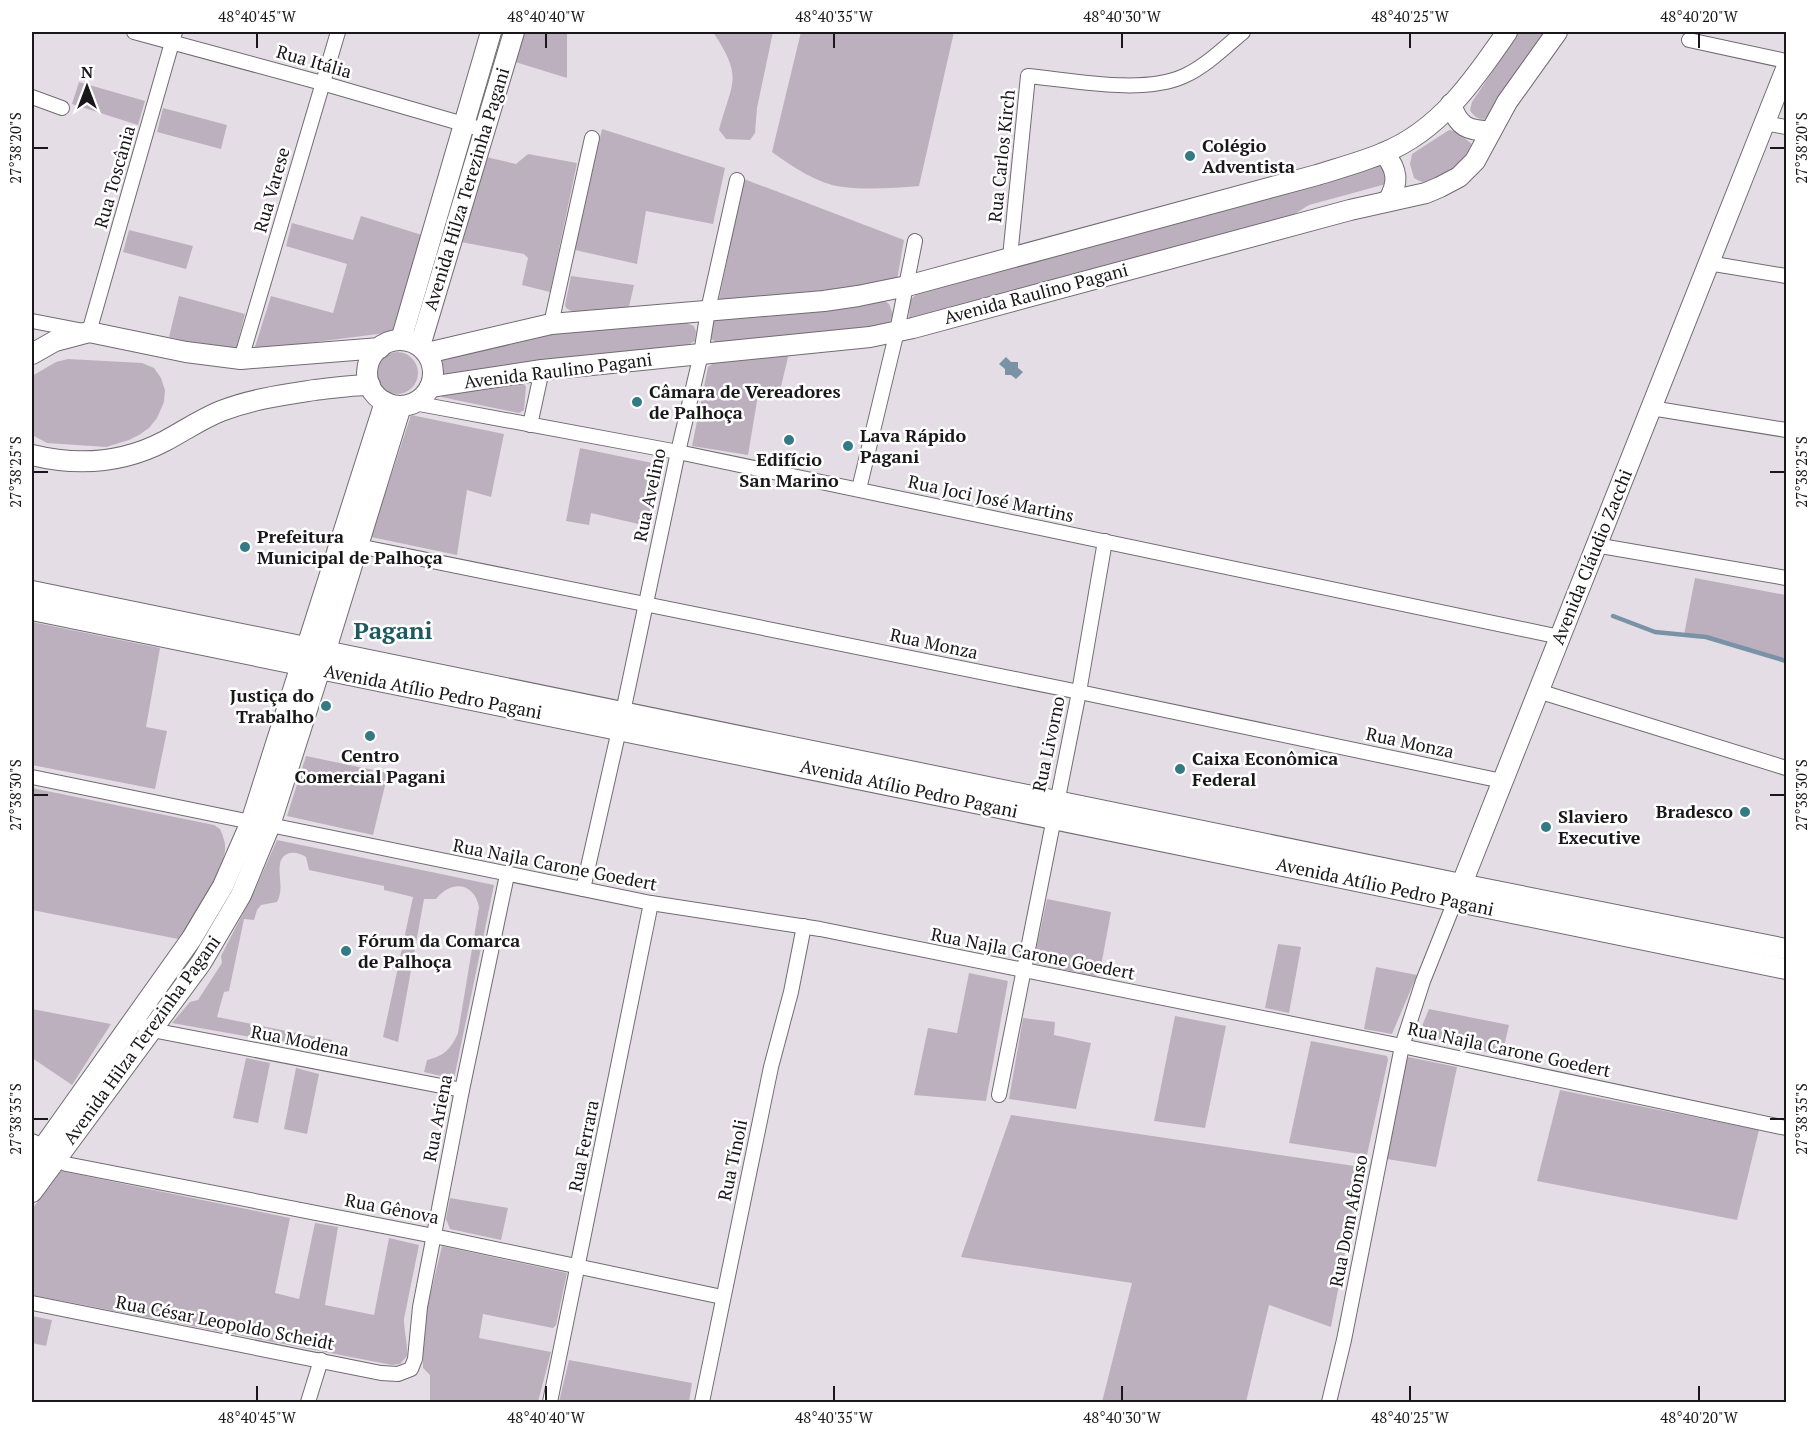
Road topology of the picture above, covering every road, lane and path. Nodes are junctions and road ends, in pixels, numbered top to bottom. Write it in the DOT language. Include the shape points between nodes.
graph roads {
  1 [pos="134,32"];
  2 [pos="338,32"];
  3 [pos="491,32"];
  4 [pos="514,32"];
  5 [pos="1243,32"];
  6 [pos="1508,32"];
  7 [pos="1557,32"];
  8 [pos="174,36"];
  9 [pos="1689,40"];
  10 [pos="1786,61"];
  11 [pos="1786,69"];
  12 [pos="322,83"];
  13 [pos="32,97"];
  14 [pos="1451,104"];
  15 [pos="62,108"];
  16 [pos="1764,123"];
  17 [pos="464,124"];
  18 [pos="1786,127"];
  19 [pos="484,130"];
  20 [pos="1491,131"];
  21 [pos="592,138"];
  22 [pos="1384,153"];
  23 [pos="737,180"];
  24 [pos="1388,201"];
  25 [pos="915,241"];
  26 [pos="1010,257"];
  27 [pos="1708,263"];
  28 [pos="1786,276"];
  29 [pos="907,286"];
  30 [pos="708,310"];
  31 [pos="32,321"];
  32 [pos="551,324"];
  33 [pos="89,332"];
  34 [pos="897,332"];
  35 [pos="416,347"];
  36 [pos="380,348"];
  37 [pos="32,354"];
  38 [pos="700,354"];
  39 [pos="241,359"];
  40 [pos="542,370"];
  41 [pos="370,385"];
  42 [pos="430,387"];
  43 [pos="400,404"];
  44 [pos="1651,408"];
  45 [pos="530,425"];
  46 [pos="1786,430"];
  47 [pos="678,452"];
  48 [pos="32,455"];
  49 [pos="859,489"];
  50 [pos="1105,541"];
  51 [pos="1595,545"];
  52 [pos="358,546"];
  53 [pos="1786,578"];
  54 [pos="32,591"];
  55 [pos="646,603"];
  56 [pos="32,610"];
  57 [pos="1560,637"];
  58 [pos="313,658"];
  59 [pos="1538,691"];
  60 [pos="1078,692"];
  61 [pos="621,721"];
  62 [pos="1786,768"];
  63 [pos="32,777"];
  64 [pos="1502,781"];
  65 [pos="1054,810"];
  66 [pos="260,823"];
  67 [pos="507,875"];
  68 [pos="583,889"];
  69 [pos="1458,892"];
  70 [pos="651,903"];
  71 [pos="804,926"];
  72 [pos="1786,949"];
  73 [pos="1786,969"];
  74 [pos="1024,971"];
  75 [pos="155,990"];
  76 [pos="174,1002"];
  77 [pos="134,1019"];
  78 [pos="152,1030"];
  79 [pos="1402,1046"];
  80 [pos="462,1090"];
  81 [pos="999,1095"];
  82 [pos="1786,1128"];
  83 [pos="44,1148"];
  84 [pos="32,1163"];
  85 [pos="32,1192"];
  86 [pos="434,1236"];
  87 [pos="578,1265"];
  88 [pos="722,1297"];
  89 [pos="32,1303"];
  90 [pos="321,1360"];
  91 [pos="411,1369"];
  92 [pos="550,1399"];
  93 [pos="308,1402"];
  94 [pos="702,1402"];
  95 [pos="1329,1402"];
  1 -- 8 [label="street, Rua Itália"];
  2 -- 12 [label="street, Rua Varese"];
  3 -- 17 [label="main road, Avenida Hilza Terezinha Pagani"];
  4 -- 19 [label="main road, Avenida Hilza Terezinha Pagani"];
  5 -- 26 [label="street, Rua Carlos Kirch" via="1198,68 1168,82 1131,86 1028,76"];
  6 -- 14 [label="main road, Avenida Raulino Pagani"];
  7 -- 20 [label="main road, Avenida Raulino Pagani"];
  8 -- 12 [label="street, Rua Itália"];
  8 -- 33 [label="street, Rua Toscânia"];
  9 -- 10 [label="street"];
  11 -- 16 [label="main road, Avenida Cláudio Zacchi"];
  12 -- 17 [label="street, Rua Itália"];
  12 -- 39 [label="street, Rua Varese"];
  13 -- 15 [label="street"];
  14 -- 20 [label="main road" via="1455,117 1464,126"];
  14 -- 22 [label="main road, Avenida Raulino Pagani" via="1415,136"];
  16 -- 18 [label="street"];
  16 -- 27 [label="main road, Avenida Cláudio Zacchi"];
  17 -- 19 [label="street, Rua Itália"];
  17 -- 35 [label="main road, Avenida Hilza Terezinha Pagani"];
  19 -- 35 [label="main road, Avenida Hilza Terezinha Pagani"];
  20 -- 24 [label="main road, Avenida Raulino Pagani" via="1474,161 1459,177 1426,193"];
  21 -- 32 [label="street"];
  22 -- 24 [label="main road" via="1396,176 1395,190"];
  22 -- 26 [label="main road, Avenida Raulino Pagani" via="1317,175"];
  23 -- 30 [label="street, Rua Avelino"];
  24 -- 34 [label="main road, Avenida Raulino Pagani"];
  25 -- 29 [label="street"];
  26 -- 29 [label="main road, Avenida Raulino Pagani"];
  27 -- 28 [label="street"];
  27 -- 44 [label="main road, Avenida Cláudio Zacchi"];
  29 -- 30 [label="main road, Avenida Raulino Pagani" via="824,301"];
  29 -- 34 [label="street"];
  30 -- 32 [label="main road, Avenida Raulino Pagani"];
  30 -- 38 [label="street, Rua Avelino"];
  31 -- 33 [label="street"];
  32 -- 35 [label="main road, Avenida Raulino Pagani"];
  33 -- 37 [label="main road" via="55,341"];
  33 -- 39 [label="main road" via="194,354"];
  34 -- 38 [label="main road, Avenida Raulino Pagani" via="845,341"];
  34 -- 49 [label="street"];
  35 -- 36 [label="main road" via="387,343"];
  35 -- 42 [label="main road" via="433,371"];
  36 -- 39 [label="main road"];
  36 -- 41 [label="main road" via="370,361"];
  38 -- 40 [label="main road, Avenida Raulino Pagani"];
  38 -- 47 [label="street, Rua Avelino"];
  40 -- 42 [label="main road, Avenida Raulino Pagani"];
  40 -- 45 [label="street"];
  41 -- 43 [label="main road" via="374,392"];
  41 -- 48 [label="main road" via="242,404 149,448 116,459 81,462"];
  42 -- 43 [label="main road" via="420,399"];
  43 -- 45 [label="street, Rua Joci José Martins"];
  43 -- 52 [label="main road, Avenida Hilza Terezinha Pagani"];
  43 -- 58 [label="main road, Avenida Hilza Terezinha Pagani"];
  44 -- 46 [label="street"];
  44 -- 51 [label="main road, Avenida Cláudio Zacchi"];
  45 -- 47 [label="street, Rua Joci José Martins"];
  47 -- 49 [label="street, Rua Joci José Martins"];
  47 -- 55 [label="street, Rua Avelino"];
  49 -- 50 [label="street, Rua Joci José Martins"];
  50 -- 57 [label="street, Rua Joci José Martins"];
  50 -- 60 [label="street, Rua Livorno"];
  51 -- 53 [label="street"];
  51 -- 57 [label="main road, Avenida Cláudio Zacchi"];
  52 -- 55 [label="street, Rua Monza"];
  52 -- 58 [label="main road, Avenida Hilza Terezinha Pagani"];
  54 -- 58 [label="main road, Avenida Atílio Pedro Pagani"];
  55 -- 60 [label="street, Rua Monza"];
  55 -- 61 [label="street, Rua Avelino"];
  56 -- 58 [label="main road, Avenida Atílio Pedro Pagani"];
  57 -- 59 [label="main road, Avenida Cláudio Zacchi"];
  58 -- 61 [label="main road, Avenida Atílio Pedro Pagani"];
  58 -- 66 [label="main road, Avenida Hilza Terezinha Pagani"];
  59 -- 62 [label="street"];
  59 -- 64 [label="main road, Avenida Cláudio Zacchi"];
  60 -- 64 [label="street, Rua Monza"];
  60 -- 65 [label="street, Rua Livorno"];
  61 -- 65 [label="main road, Avenida Atílio Pedro Pagani"];
  61 -- 68 [label="street, Rua Avelino"];
  63 -- 66 [label="street, Rua Najla Carone Goedert"];
  64 -- 69 [label="main road, Avenida Cláudio Zacchi"];
  65 -- 69 [label="main road, Avenida Atílio Pedro Pagani"];
  65 -- 74 [label="street, Rua Livorno"];
  66 -- 67 [label="street, Rua Najla Carone Goedert"];
  66 -- 75 [label="main road, Avenida Hilza Terezinha Pagani" via="192,938"];
  66 -- 76 [label="main road, Avenida Hilza Terezinha Pagani" via="256,860 222,930"];
  67 -- 68 [label="street, Rua Najla Carone Goedert"];
  67 -- 80 [label="street, Rua Ariena"];
  68 -- 70 [label="street, Rua Najla Carone Goedert"];
  69 -- 72 [label="main road, Avenida Atílio Pedro Pagani"];
  69 -- 73 [label="main road, Avenida Atílio Pedro Pagani"];
  69 -- 79 [label="street, Avenida Cláudio Zacchi"];
  70 -- 71 [label="street, Rua Najla Carone Goedert"];
  70 -- 87 [label="street, Rua Ferrara"];
  71 -- 74 [label="street, Rua Najla Carone Goedert"];
  71 -- 88 [label="street, Rua Tínoli"];
  74 -- 79 [label="street, Rua Najla Carone Goedert"];
  74 -- 81 [label="street, Rua Livorno"];
  75 -- 76 [label="main road"];
  75 -- 77 [label="main road, Avenida Hilza Terezinha Pagani"];
  76 -- 78 [label="main road, Avenida Hilza Terezinha Pagani"];
  77 -- 78 [label="street, Rua Modena"];
  77 -- 83 [label="main road, Avenida Hilza Terezinha Pagani"];
  78 -- 80 [label="street, Rua Modena"];
  78 -- 83 [label="main road, Avenida Hilza Terezinha Pagani"];
  79 -- 82 [label="street, Rua Najla Carone Goedert"];
  79 -- 95 [label="street, Rua Dom Afonso"];
  80 -- 86 [label="street, Rua Ariena"];
  83 -- 84 [label="main road, Avenida Hilza Terezinha Pagani"];
  83 -- 85 [label="main road, Avenida Hilza Terezinha Pagani"];
  83 -- 86 [label="street, Rua Gênova" via="66,1164"];
  86 -- 87 [label="street, Rua Gênova"];
  86 -- 91 [label="street, Rua Ariena"];
  87 -- 88 [label="street, Rua Gênova"];
  87 -- 92 [label="street, Rua Ferrara"];
  88 -- 94 [label="street, Rua Tínoli"];
  89 -- 90 [label="street, Rua César Leopoldo Scheidt"];
  90 -- 91 [label="street, Rua César Leopoldo Scheidt" via="381,1373 398,1374"];
  90 -- 93 [label="street"];
}
